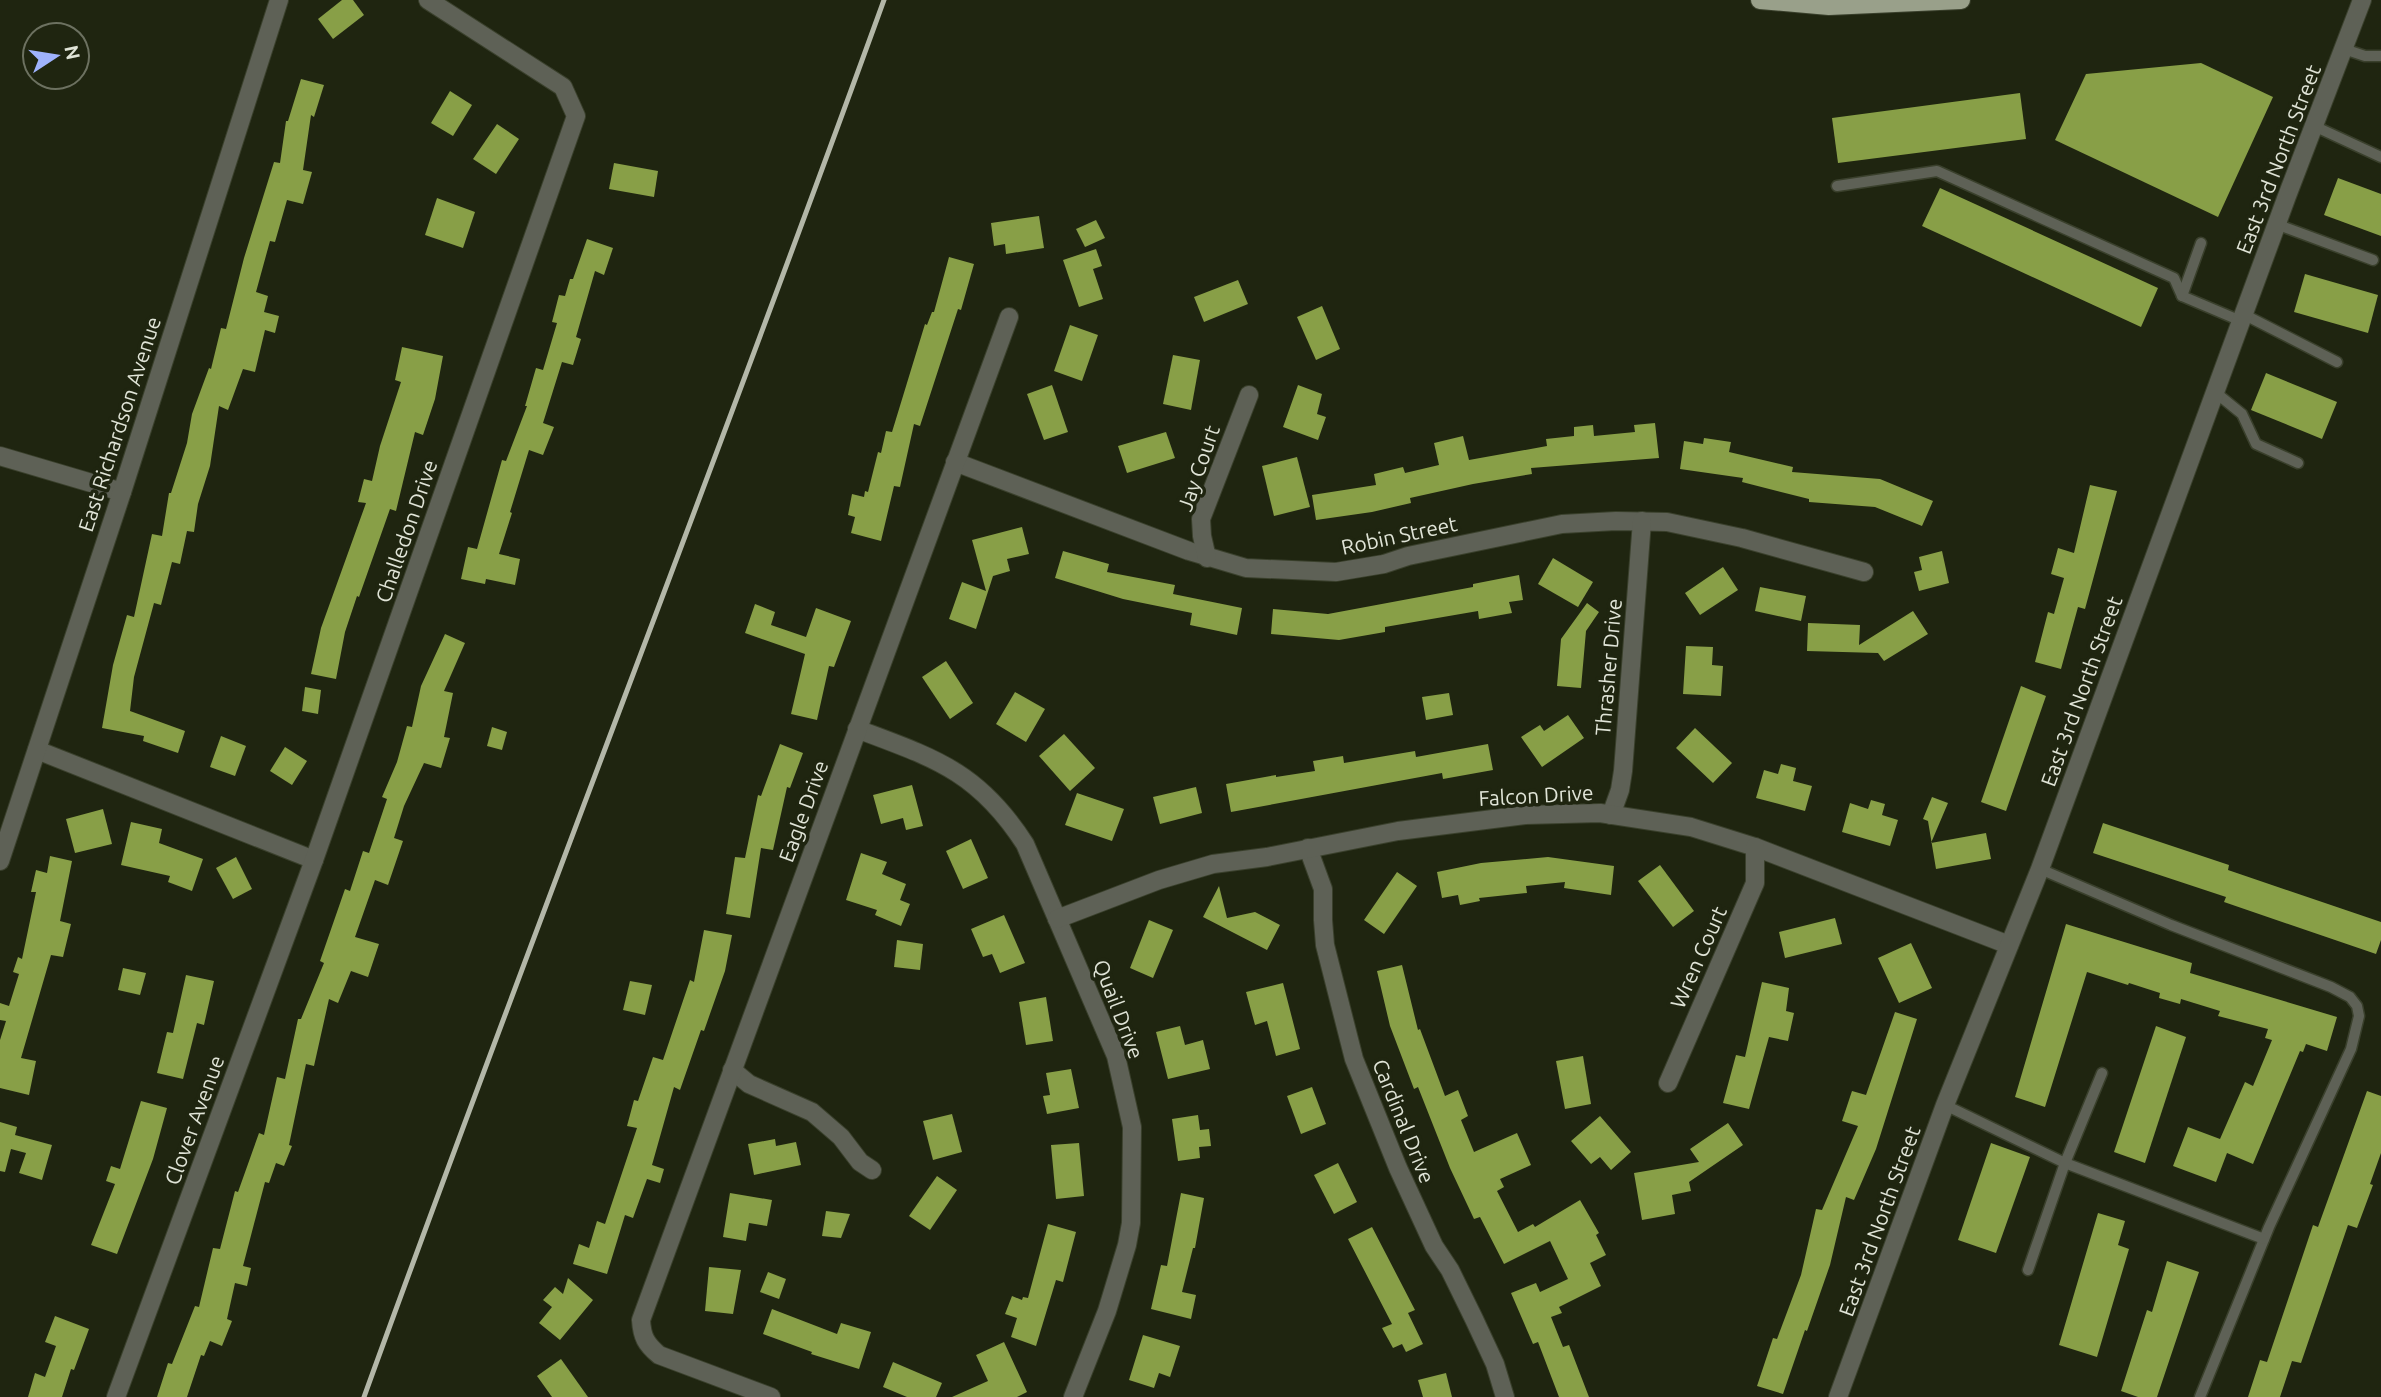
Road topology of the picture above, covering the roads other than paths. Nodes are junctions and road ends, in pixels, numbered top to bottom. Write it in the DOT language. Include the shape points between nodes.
graph roads {
  1 [pos="279,0"];
  2 [pos="428,0"];
  3 [pos="1760,0"];
  4 [pos="1961,0"];
  5 [pos="2362,0"];
  6 [pos="2344,50"];
  7 [pos="2381,56"];
  8 [pos="2314,126"];
  9 [pos="2381,157"];
  10 [pos="1837,187"];
  11 [pos="2276,224"];
  12 [pos="2201,243"];
  13 [pos="2373,260"];
  14 [pos="2182,296"];
  15 [pos="1009,317"];
  16 [pos="2242,318"];
  17 [pos="2337,362"];
  18 [pos="2215,392"];
  19 [pos="1249,395"];
  20 [pos="0,456"];
  21 [pos="956,462"];
  22 [pos="2298,463"];
  23 [pos="122,492"];
  24 [pos="1642,522"];
  25 [pos="1207,558"];
  26 [pos="1864,572"];
  27 [pos="857,729"];
  28 [pos="37,750"];
  29 [pos="1611,815"];
  30 [pos="1755,847"];
  31 [pos="1308,848"];
  32 [pos="314,860"];
  33 [pos="0,861"];
  34 [pos="2040,869"];
  35 [pos="1057,919"];
  36 [pos="2009,945"];
  37 [pos="732,1070"];
  38 [pos="2102,1073"];
  39 [pos="1668,1083"];
  40 [pos="1945,1105"];
  41 [pos="2065,1163"];
  42 [pos="872,1170"];
  43 [pos="2264,1239"];
  44 [pos="2028,1270"];
  45 [pos="750,1393"];
  46 [pos="116,1397"];
  47 [pos="771,1397"];
  48 [pos="1073,1397"];
  49 [pos="1505,1397"];
  50 [pos="1839,1397"];
  51 [pos="2200,1397"];
  1 -- 23 [label="street, East Richardson Avenue"];
  2 -- 32 [label="street, Challedon Drive" via="563,87 576,116"];
  3 -- 4 [label="main road" via="1829,6"];
  5 -- 6 [label="street, East 3rd North Street"];
  6 -- 7 [label="lane"];
  6 -- 8 [label="street, East 3rd North Street"];
  8 -- 9 [label="lane"];
  8 -- 11 [label="street, East 3rd North Street"];
  10 -- 14 [label="lane" via="1937,171 2174,278"];
  11 -- 13 [label="lane"];
  11 -- 16 [label="street, East 3rd North Street"];
  12 -- 14 [label="lane"];
  14 -- 16 [label="lane"];
  15 -- 21 [label="street, Eagle Drive"];
  16 -- 17 [label="lane"];
  16 -- 18 [label="street, East 3rd North Street"];
  18 -- 22 [label="lane" via="2242,414 2256,444"];
  18 -- 34 [label="street, East 3rd North Street"];
  19 -- 25 [label="street, Jay Court" via="1201,519"];
  20 -- 23 [label="street"];
  21 -- 25 [label="street, Robin Street"];
  21 -- 27 [label="street, Eagle Drive"];
  23 -- 28 [label="street, East Richardson Avenue"];
  24 -- 25 [label="street, Robin Street" via="1562,524 1336,572 1246,568"];
  24 -- 26 [label="street, Robin Street" via="1667,522 1742,538"];
  24 -- 29 [label="street, Thrasher Drive" via="1623,771"];
  27 -- 35 [label="street, Quail Drive" via="935,759 992,801 1025,844"];
  27 -- 37 [label="street, Eagle Drive"];
  28 -- 32 [label="street"];
  28 -- 33 [label="street, East Richardson Avenue"];
  29 -- 30 [label="street, Falcon Drive" via="1690,827"];
  29 -- 31 [label="street, Falcon Drive" via="1525,815"];
  30 -- 36 [label="street, Falcon Drive"];
  30 -- 39 [label="street, Wren Court" via="1755,883"];
  31 -- 35 [label="street, Falcon Drive" via="1213,864"];
  31 -- 49 [label="street, Cardinal Drive" via="1324,888 1325,945 1354,1059 1434,1246 1495,1364"];
  32 -- 46 [label="street, Clover Avenue"];
  34 -- 36 [label="street, East 3rd North Street"];
  34 -- 43 [label="lane" via="2331,987 2357,1006 2351,1049"];
  35 -- 48 [label="street, Quail Drive" via="1116,1056 1128,1103 1133,1152 1127,1245"];
  36 -- 40 [label="street, East 3rd North Street"];
  37 -- 42 [label="street" via="749,1084 813,1112"];
  37 -- 45 [label="street, Eagle Drive" via="641,1320 642,1335 659,1354"];
  38 -- 41 [label="lane"];
  40 -- 41 [label="lane"];
  40 -- 50 [label="street, East 3rd North Street"];
  41 -- 43 [label="lane"];
  41 -- 44 [label="lane"];
  43 -- 51 [label="lane"];
  45 -- 47 [label="street"];
}
